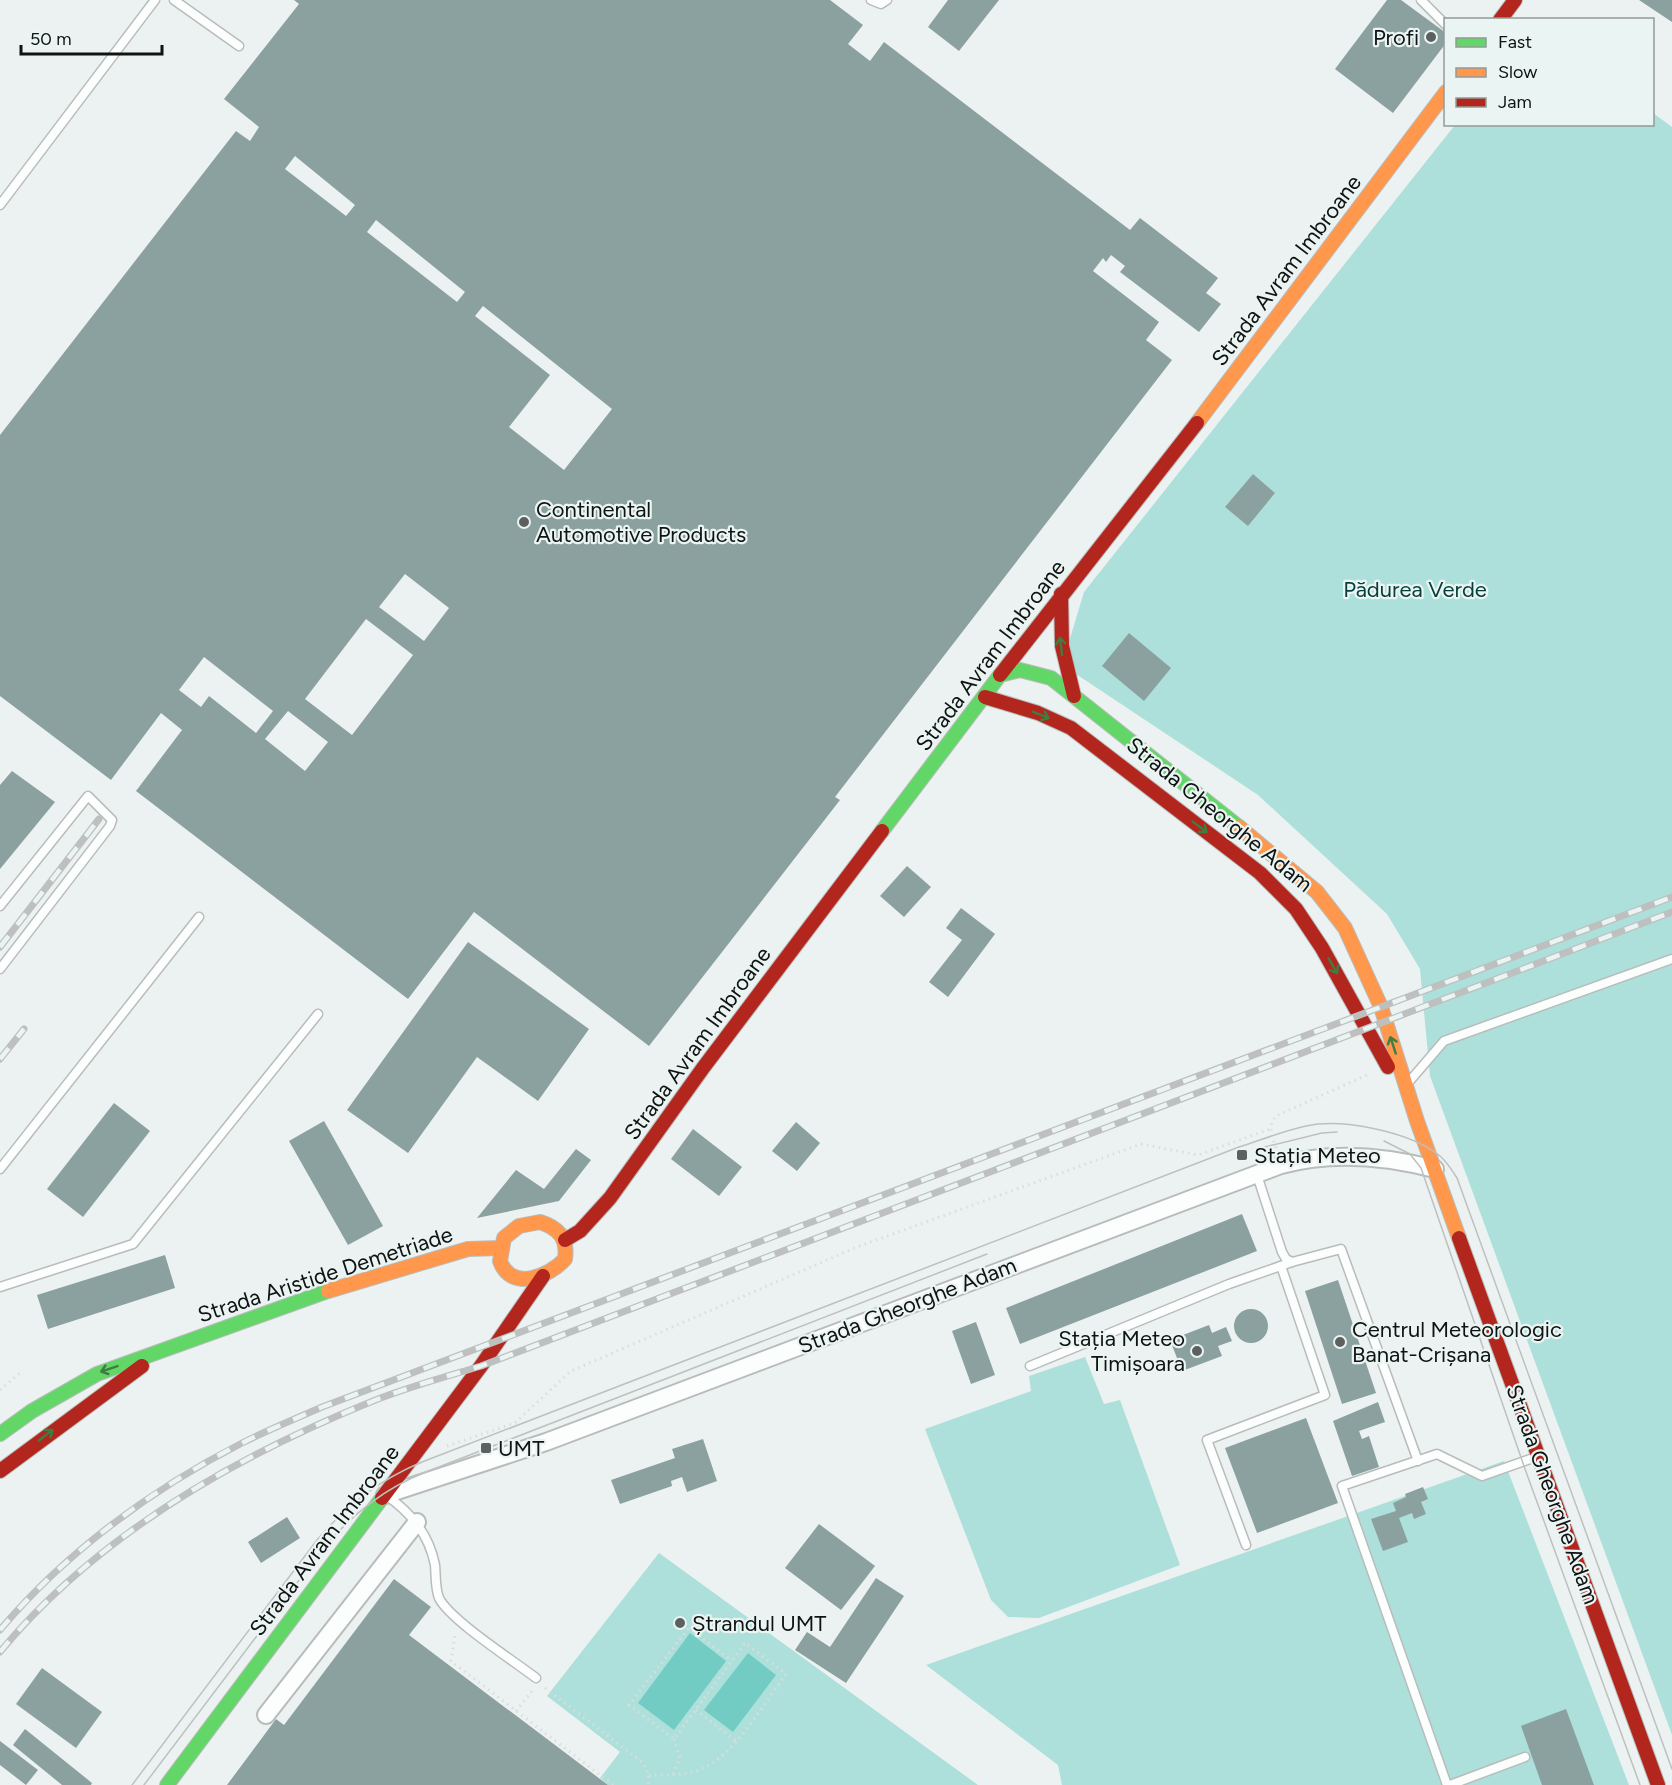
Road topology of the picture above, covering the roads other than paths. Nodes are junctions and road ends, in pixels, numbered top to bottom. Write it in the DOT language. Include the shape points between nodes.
graph roads {
  1 [pos="174,0"];
  2 [pos="871,0"];
  3 [pos="887,0"];
  4 [pos="1421,0"];
  5 [pos="1515,0"];
  6 [pos="152,1"];
  7 [pos="1502,18"];
  8 [pos="1444,23"];
  9 [pos="239,46"];
  10 [pos="1444,95"];
  11 [pos="0,206"];
  12 [pos="1061,594"];
  13 [pos="1000,675"];
  14 [pos="1074,696"];
  15 [pos="985,697"];
  16 [pos="0,906"];
  17 [pos="198,917"];
  18 [pos="1672,959"];
  19 [pos="0,969"];
  20 [pos="318,1014"];
  21 [pos="1406,1086"];
  22 [pos="1417,1121"];
  23 [pos="0,1169"];
  24 [pos="1435,1169"];
  25 [pos="1257,1175"];
  26 [pos="565,1240"];
  27 [pos="500,1248"];
  28 [pos="1292,1262"];
  29 [pos="1281,1266"];
  30 [pos="543,1276"];
  31 [pos="0,1287"];
  32 [pos="512,1287"];
  33 [pos="512,1318"];
  34 [pos="165,1350"];
  35 [pos="1030,1366"];
  36 [pos="0,1434"];
  37 [pos="1539,1456"];
  38 [pos="1418,1461"];
  39 [pos="0,1472"];
  40 [pos="385,1495"];
  41 [pos="417,1522"];
  42 [pos="1246,1545"];
  43 [pos="536,1678"];
  44 [pos="266,1715"];
  45 [pos="1525,1757"];
  46 [pos="167,1785"];
  47 [pos="1448,1785"];
  48 [pos="1658,1785"];
  1 -- 9 [label="lane"];
  2 -- 3 [label="lane" via="881,4"];
  4 -- 8 [label="lane"];
  5 -- 7 [label="main road"];
  6 -- 11 [label="lane"];
  10 -- 12 [label="main road, Strada Avram Imbroane" via="1216,399"];
  12 -- 13 [label="main road, Strada Avram Imbroane"];
  14 -- 12 [label="main road, one-way" via="1064,665 1058,622"];
  13 -- 14 [label="main road, Strada Gheorghe Adam" via="1020,670 1051,678"];
  13 -- 15 [label="main road, Strada Avram Imbroane"];
  21 -- 14 [label="main road, Strada Gheorghe Adam, one-way" via="1382,1007 1346,928 1317,892"];
  15 -- 22 [label="main road, Strada Gheorghe Adam, one-way" via="1071,728 1260,873 1296,909 1322,948"];
  15 -- 26 [label="main road, Strada Avram Imbroane" via="703,1068 610,1198"];
  16 -- 19 [label="lane" via="88,795 108,814 110,826"];
  17 -- 23 [label="lane"];
  18 -- 21 [label="lane" via="1444,1041"];
  20 -- 31 [label="lane" via="133,1244"];
  21 -- 22 [label="main road, Strada Gheorghe Adam"];
  22 -- 24 [label="main road, Strada Gheorghe Adam"];
  24 -- 25 [label="street, Strada Gheorghe Adam" via="1329,1156 1281,1165"];
  24 -- 37 [label="main road, Strada Gheorghe Adam"];
  25 -- 28 [label="lane" via="1282,1252"];
  25 -- 40 [label="street, Strada Gheorghe Adam" via="546,1443"];
  26 -- 27 [label="main road" via="551,1225 527,1222 508,1231"];
  26 -- 30 [label="main road" via="565,1259"];
  27 -- 32 [label="main road" via="501,1265"];
  27 -- 34 [label="main road, Strada Aristide Demetriade" via="468,1249 432,1258"];
  28 -- 29 [label="lane"];
  28 -- 38 [label="lane" via="1336,1248 1343,1252"];
  29 -- 35 [label="lane"];
  29 -- 42 [label="lane" via="1325,1395 1207,1440"];
  30 -- 32 [label="main road"];
  30 -- 33 [label="main road, Strada Avram Imbroane"];
  32 -- 33 [label="main road"];
  33 -- 40 [label="main road, Strada Avram Imbroane"];
  34 -- 36 [label="main road, Strada Aristide Demetriade, one-way" via="97,1374"];
  39 -- 34 [label="main road, Strada Aristide Demetriade, one-way"];
  37 -- 38 [label="lane" via="1482,1476 1437,1454"];
  37 -- 48 [label="main road, Strada Gheorghe Adam"];
  38 -- 47 [label="lane" via="1342,1486"];
  40 -- 41 [label="lane"];
  40 -- 46 [label="main road, Strada Avram Imbroane"];
  41 -- 43 [label="lane" via="430,1547 440,1599 458,1618"];
  41 -- 44 [label="street"];
  45 -- 47 [label="lane"];
}
